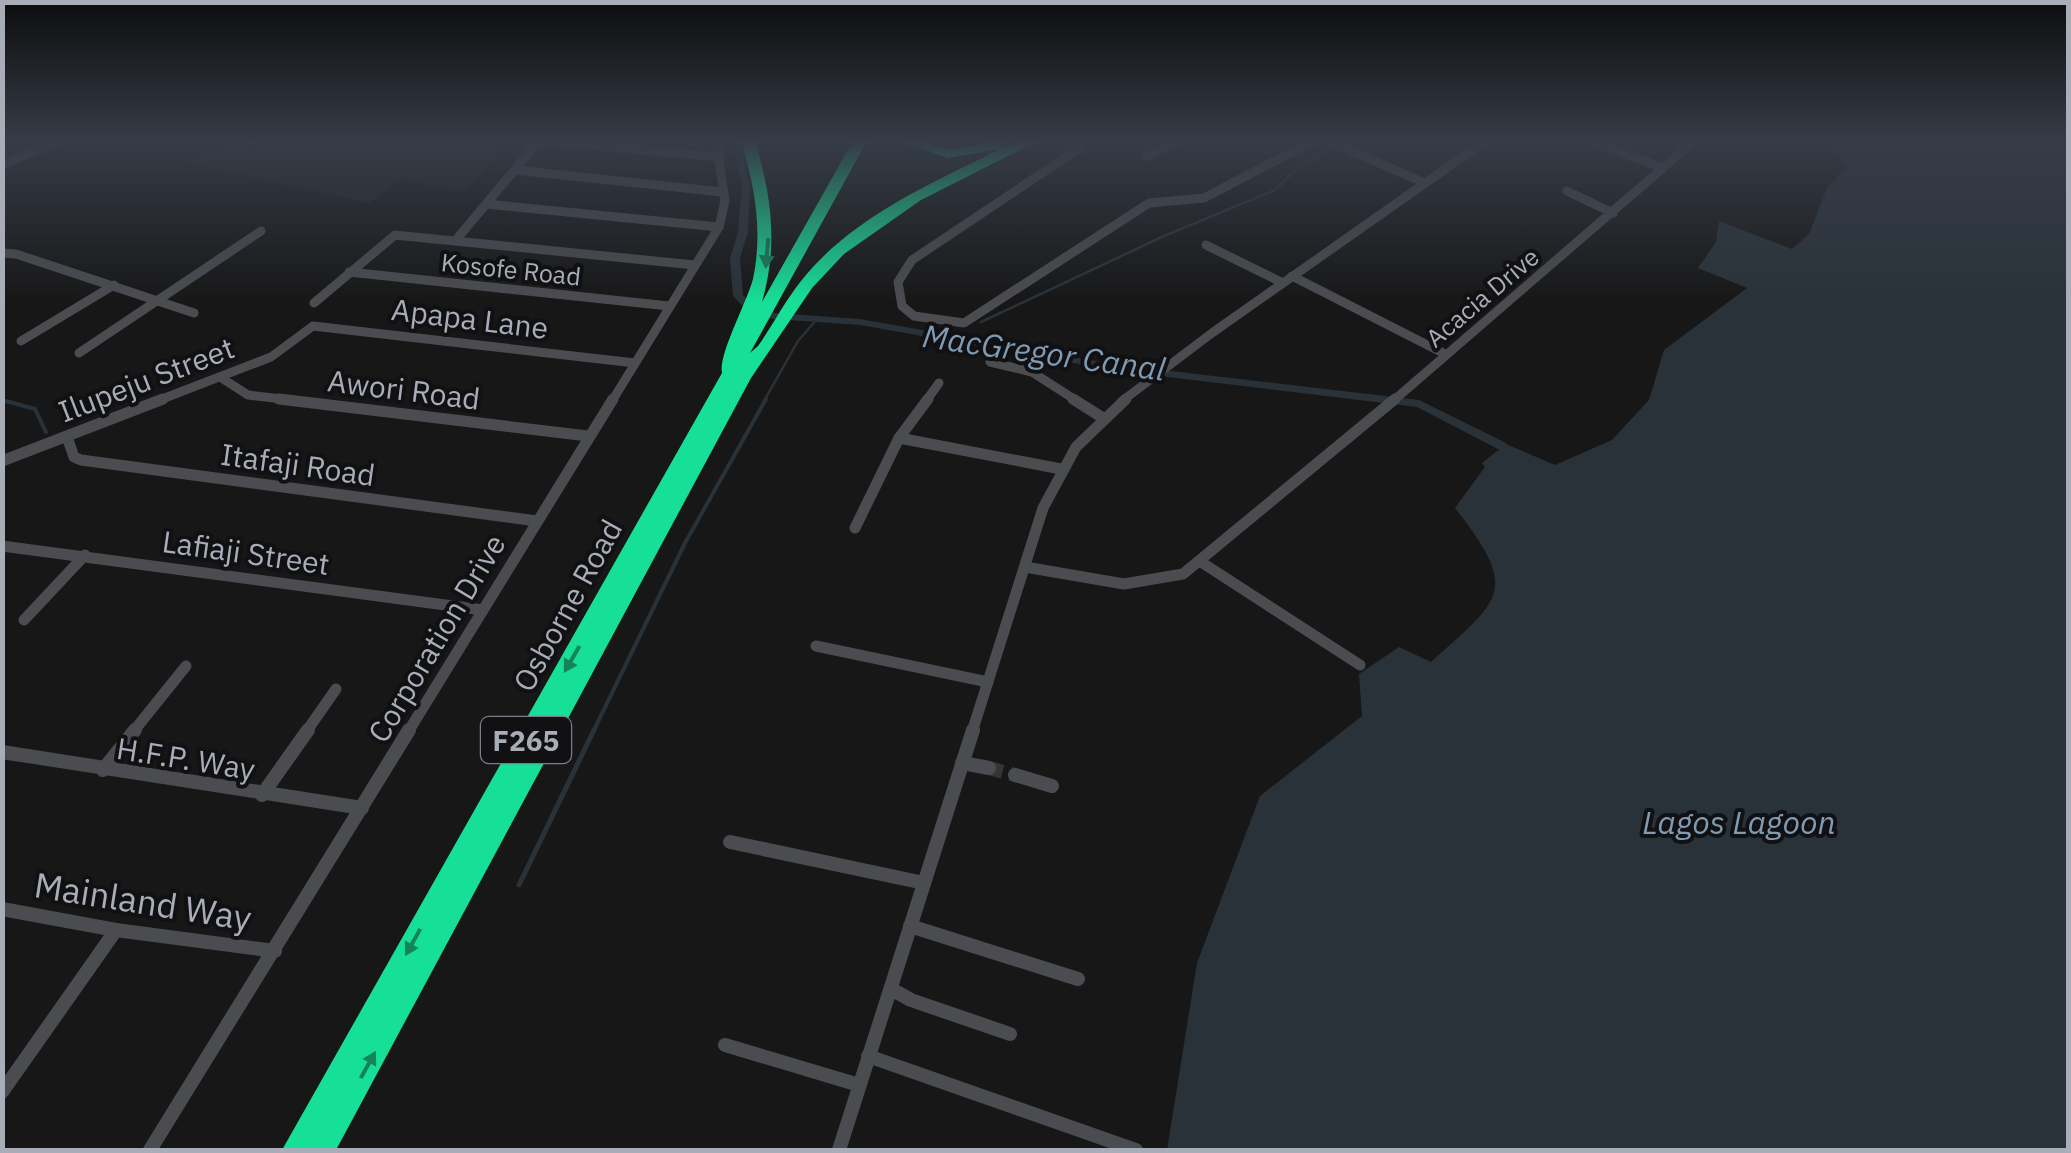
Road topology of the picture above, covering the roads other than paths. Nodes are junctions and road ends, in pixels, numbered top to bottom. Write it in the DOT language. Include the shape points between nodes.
graph roads {
  1 [pos="494,195"];
  2 [pos="723,195"];
  3 [pos="764,195"];
  4 [pos="833,195"];
  5 [pos="841,195"];
  6 [pos="927,195"];
  7 [pos="1009,195"];
  8 [pos="1210,195"];
  9 [pos="1408,195"];
  10 [pos="1575,195"];
  11 [pos="1633,195"];
  12 [pos="486,204"];
  13 [pos="1613,212"];
  14 [pos="719,227"];
  15 [pos="261,231"];
  16 [pos="456,240"];
  17 [pos="1206,244"];
  18 [pos="2,253"];
  19 [pos="695,265"];
  20 [pos="349,272"];
  21 [pos="793,274"];
  22 [pos="1288,280"];
  23 [pos="114,285"];
  24 [pos="159,300"];
  25 [pos="777,301"];
  26 [pos="314,303"];
  27 [pos="670,306"];
  28 [pos="194,313"];
  29 [pos="762,330"];
  30 [pos="300,332"];
  31 [pos="21,341"];
  32 [pos="79,353"];
  33 [pos="1445,354"];
  34 [pos="990,362"];
  35 [pos="635,363"];
  36 [pos="737,372"];
  37 [pos="220,377"];
  38 [pos="939,383"];
  39 [pos="1103,418"];
  40 [pos="588,436"];
  41 [pos="67,437"];
  42 [pos="899,438"];
  43 [pos="2,461"];
  44 [pos="1061,469"];
  45 [pos="537,521"];
  46 [pos="854,528"];
  47 [pos="2,546"];
  48 [pos="85,556"];
  49 [pos="1201,562"];
  50 [pos="1025,567"];
  51 [pos="484,610"];
  52 [pos="24,620"];
  53 [pos="816,646"];
  54 [pos="1360,665"];
  55 [pos="186,666"];
  56 [pos="988,682"];
  57 [pos="336,689"];
  58 [pos="2,752"];
  59 [pos="962,763"];
  60 [pos="989,768"];
  61 [pos="103,770"];
  62 [pos="1015,775"];
  63 [pos="1052,786"];
  64 [pos="262,795"];
  65 [pos="362,808"];
  66 [pos="730,842"];
  67 [pos="924,883"];
  68 [pos="2,909"];
  69 [pos="910,926"];
  70 [pos="116,930"];
  71 [pos="274,951"];
  72 [pos="1078,979"];
  73 [pos="890,989"];
  74 [pos="1010,1034"];
  75 [pos="725,1045"];
  76 [pos="868,1056"];
  77 [pos="859,1085"];
  78 [pos="2,1092"];
  79 [pos="150,1150"];
  80 [pos="296,1150"];
  81 [pos="321,1150"];
  82 [pos="839,1150"];
  83 [pos="1136,1150"];
  1 -- 12 [label="street"];
  2 -- 14 [label="street, Corporation Drive"];
  3 -- 25 [label="main road, one-way"];
  4 -- 21 [label="main road, F265"];
  5 -- 21 [label="main road"];
  6 -- 25 [label="main road, F265" via="880,219"];
  7 -- 8 [label="street" via="912,260 898,282 902,306 914,316 964,323 1148,203"];
  9 -- 22 [label="street"];
  10 -- 13 [label="street"];
  11 -- 13 [label="street, Acacia Drive"];
  12 -- 14 [label="street"];
  12 -- 16 [label="street"];
  13 -- 33 [label="street, Acacia Drive"];
  14 -- 19 [label="street, Corporation Drive"];
  15 -- 24 [label="street"];
  16 -- 19 [label="street"];
  16 -- 20 [label="street" via="395,235"];
  17 -- 22 [label="street"];
  18 -- 23 [label="street"];
  19 -- 27 [label="street, Corporation Drive"];
  20 -- 26 [label="street"];
  20 -- 27 [label="street, Kosofe Road"];
  21 -- 25 [label="main road, F265"];
  22 -- 33 [label="street"];
  22 -- 39 [label="street"];
  23 -- 24 [label="street"];
  23 -- 31 [label="street"];
  24 -- 28 [label="street"];
  24 -- 32 [label="street"];
  25 -- 29 [label="main road"];
  25 -- 29 [label="main road, F265"];
  27 -- 35 [label="street, Corporation Drive"];
  29 -- 36 [label="main road, F265" via="758,362"];
  29 -- 36 [label="main road" via="728,362"];
  30 -- 35 [label="street, Apapa Lane" via="318,325"];
  30 -- 37 [label="street, Ilupeju Street" via="284,350"];
  33 -- 49 [label="street, Acacia Drive"];
  34 -- 39 [label="street" via="1032,372"];
  35 -- 40 [label="street, Corporation Drive"];
  36 -- 80 [label="main road, Osborne Road / F265, one-way"];
  81 -- 36 [label="main road, Osborne Road / F265, one-way"];
  37 -- 40 [label="street, Awori Road" via="248,395"];
  37 -- 41 [label="street, Ilupeju Street"];
  38 -- 42 [label="street"];
  39 -- 44 [label="street"];
  40 -- 45 [label="street, Corporation Drive"];
  41 -- 43 [label="street, Ilupeju Street"];
  41 -- 45 [label="street, Itafaji Road" via="81,460"];
  42 -- 44 [label="street"];
  42 -- 46 [label="street"];
  44 -- 50 [label="street"];
  45 -- 51 [label="street, Corporation Drive"];
  47 -- 48 [label="street, Lafiaji Street"];
  48 -- 51 [label="street, Lafiaji Street"];
  48 -- 52 [label="street"];
  49 -- 50 [label="street, Acacia Drive" via="1144,586"];
  49 -- 54 [label="street"];
  50 -- 56 [label="street"];
  51 -- 65 [label="street, Corporation Drive"];
  53 -- 56 [label="street"];
  55 -- 61 [label="street"];
  56 -- 59 [label="street"];
  57 -- 64 [label="street"];
  58 -- 61 [label="street, H.F.P. Way"];
  59 -- 60 [label="street"];
  59 -- 67 [label="street"];
  61 -- 64 [label="street, H.F.P. Way"];
  62 -- 63 [label="street"];
  64 -- 65 [label="street, H.F.P. Way"];
  65 -- 71 [label="street, Corporation Drive"];
  66 -- 67 [label="street"];
  67 -- 69 [label="street"];
  68 -- 70 [label="street, Mainland Way"];
  69 -- 72 [label="street"];
  69 -- 73 [label="street"];
  70 -- 71 [label="street, Mainland Way"];
  70 -- 78 [label="street"];
  71 -- 79 [label="street, Corporation Drive"];
  73 -- 74 [label="street"];
  73 -- 76 [label="street"];
  75 -- 77 [label="street"];
  76 -- 77 [label="street"];
  76 -- 83 [label="street"];
  77 -- 82 [label="street"];
}
